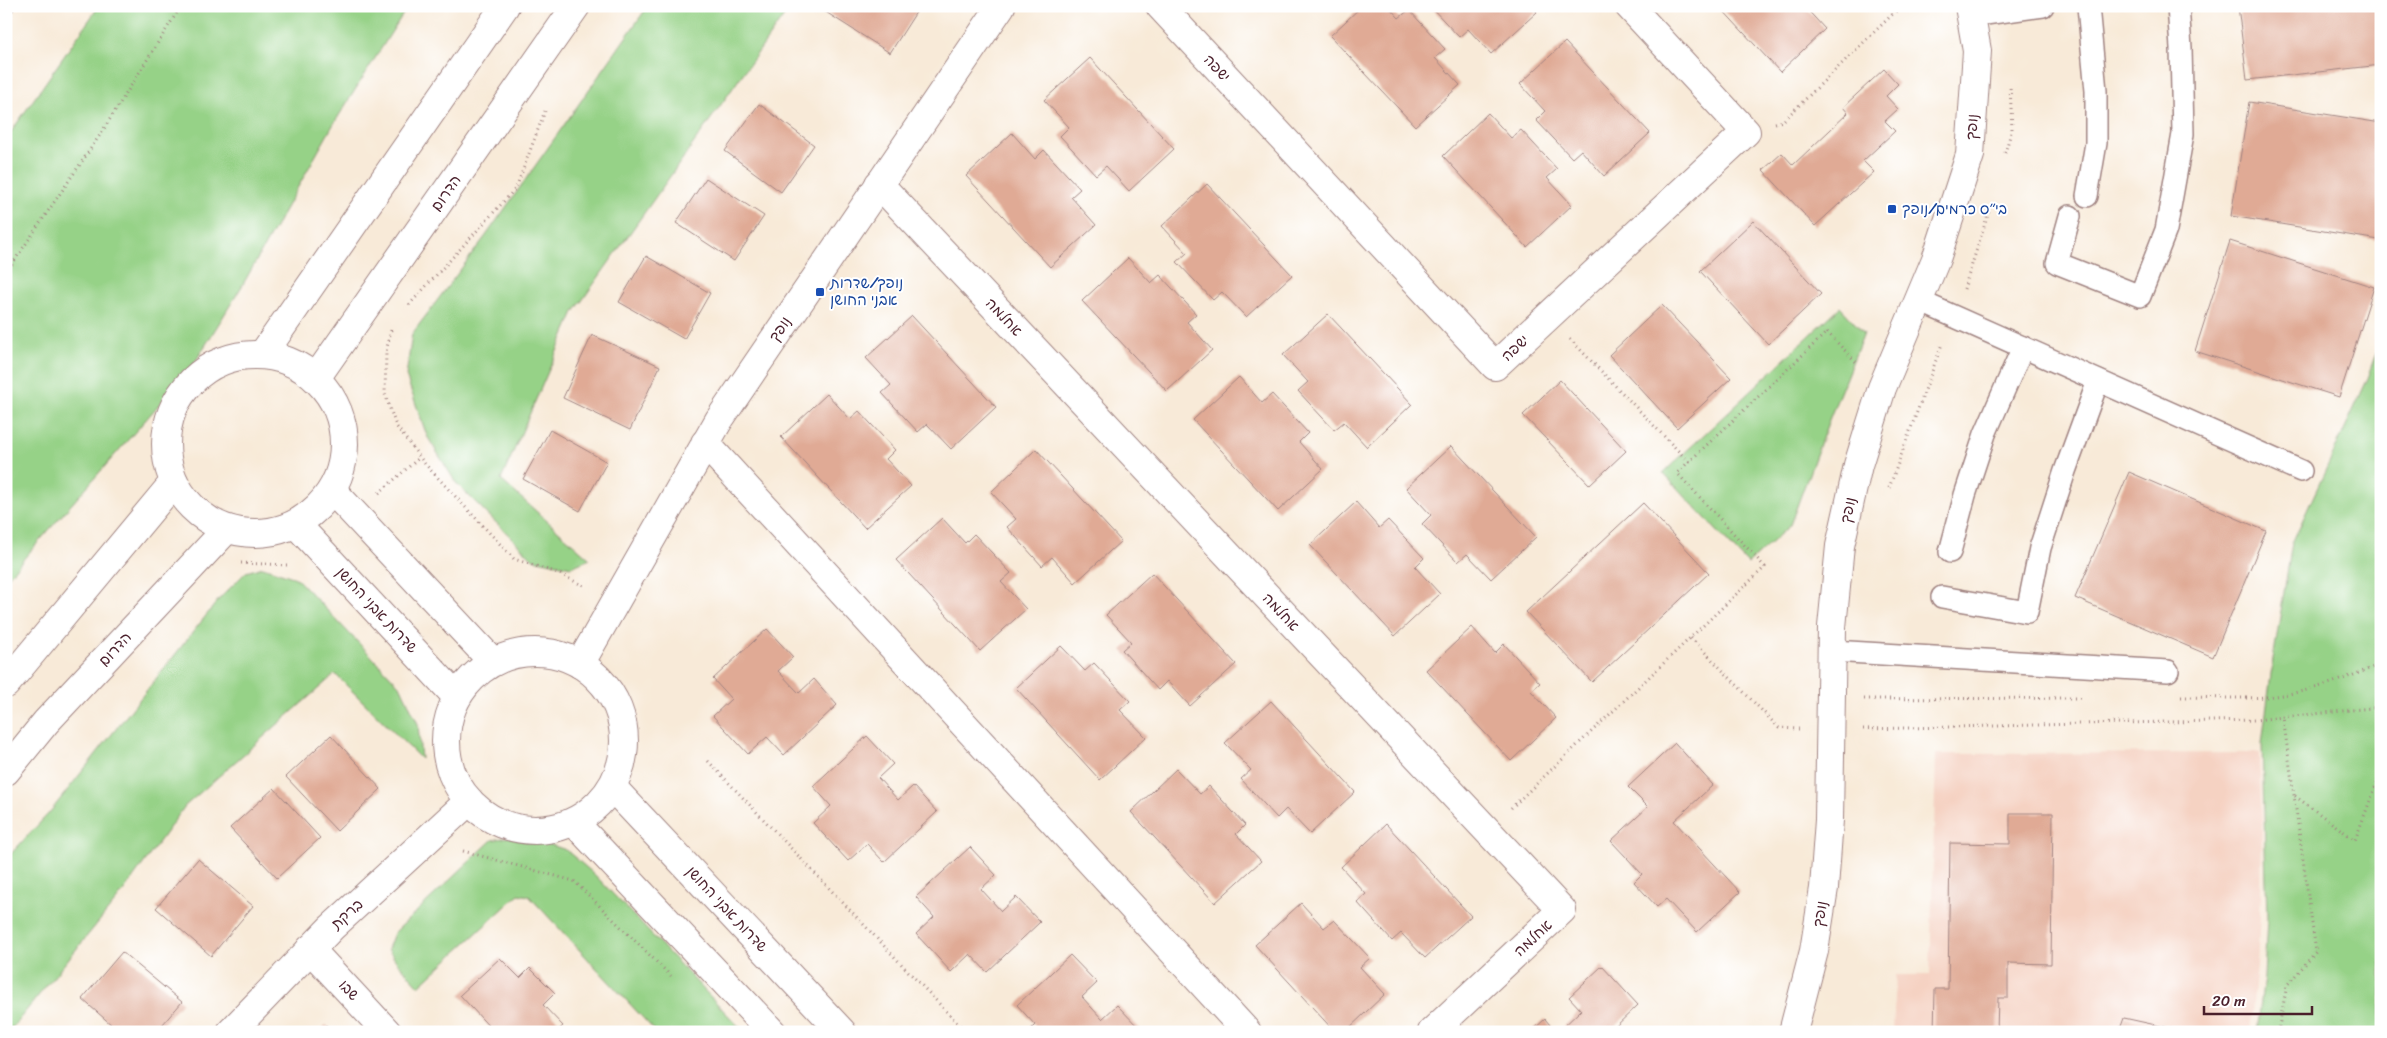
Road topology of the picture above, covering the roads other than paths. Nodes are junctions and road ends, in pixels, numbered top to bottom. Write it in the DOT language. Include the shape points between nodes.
graph roads {
  1 [pos="505,6"];
  2 [pos="576,6"];
  3 [pos="1001,6"];
  4 [pos="1160,6"];
  5 [pos="1628,6"];
  6 [pos="2043,6"];
  7 [pos="2088,6"];
  8 [pos="2178,6"];
  9 [pos="1970,11"];
  10 [pos="879,184"];
  11 [pos="2087,196"];
  12 [pos="2070,216"];
  13 [pos="1916,300"];
  14 [pos="2023,348"];
  15 [pos="263,354"];
  16 [pos="316,378"];
  17 [pos="2098,381"];
  18 [pos="705,443"];
  19 [pos="2301,471"];
  20 [pos="174,482"];
  21 [pos="332,490"];
  22 [pos="296,524"];
  23 [pos="227,529"];
  24 [pos="1950,552"];
  25 [pos="1942,596"];
  26 [pos="1832,651"];
  27 [pos="494,662"];
  28 [pos="580,664"];
  29 [pos="2168,670"];
  30 [pos="6,684"];
  31 [pos="457,696"];
  32 [pos="6,771"];
  33 [pos="612,787"];
  34 [pos="469,801"];
  35 [pos="574,822"];
  36 [pos="310,949"];
  37 [pos="231,1032"];
  38 [pos="387,1032"];
  39 [pos="772,1032"];
  40 [pos="842,1032"];
  41 [pos="1247,1032"];
  42 [pos="1432,1032"];
  43 [pos="1793,1032"];
  1 -- 15 [label="street"];
  2 -- 16 [label="street, הדרום"];
  3 -- 10 [label="street, נופך"];
  4 -- 5 [label="street, ישפה" via="1495,366 1746,132"];
  6 -- 9 [label="lane"];
  7 -- 11 [label="lane" via="2096,99 2096,143"];
  8 -- 12 [label="lane" via="2183,134 2166,230 2140,296 2057,263"];
  9 -- 13 [label="street, נופך" via="1977,51 1970,156 1936,258"];
  10 -- 18 [label="street, נופך"];
  10 -- 42 [label="street, אחלמה" via="1562,910"];
  13 -- 14 [label="lane"];
  13 -- 26 [label="street, נופך" via="1882,388 1846,514 1835,587"];
  14 -- 17 [label="lane"];
  14 -- 24 [label="lane" via="1985,434"];
  15 -- 16 [label="street" via="291,362"];
  15 -- 20 [label="street" via="236,356 211,365 190,381 174,404 166,429 166,456"];
  16 -- 21 [label="street" via="331,396 342,419 345,443 342,467"];
  17 -- 19 [label="lane"];
  17 -- 25 [label="lane" via="2040,548 2027,612"];
  18 -- 28 [label="street, נופך"];
  18 -- 41 [label="street"];
  20 -- 23 [label="street" via="187,502 206,518"];
  20 -- 30 [label="street"];
  21 -- 22 [label="street" via="316,510"];
  21 -- 27 [label="street"];
  22 -- 23 [label="street" via="274,532 250,534"];
  22 -- 31 [label="street, שדרות אבני החושן"];
  23 -- 32 [label="street, הדרום" via="46,722"];
  26 -- 29 [label="lane"];
  26 -- 43 [label="street, נופך" via="1829,820 1824,888 1814,951"];
  27 -- 28 [label="street" via="515,654 538,652 560,655"];
  27 -- 31 [label="street" via="473,676"];
  28 -- 33 [label="street" via="602,682 617,706 624,733 622,761"];
  31 -- 34 [label="street" via="447,723 446,750 454,778"];
  33 -- 35 [label="street" via="596,807"];
  33 -- 40 [label="street, שדרות אבני החושן"];
  34 -- 35 [label="street" via="491,819 518,829 547,830"];
  34 -- 36 [label="street, ברקת"];
  35 -- 39 [label="street"];
  36 -- 37 [label="street, ברקת"];
  36 -- 38 [label="street, שבו"];
}
